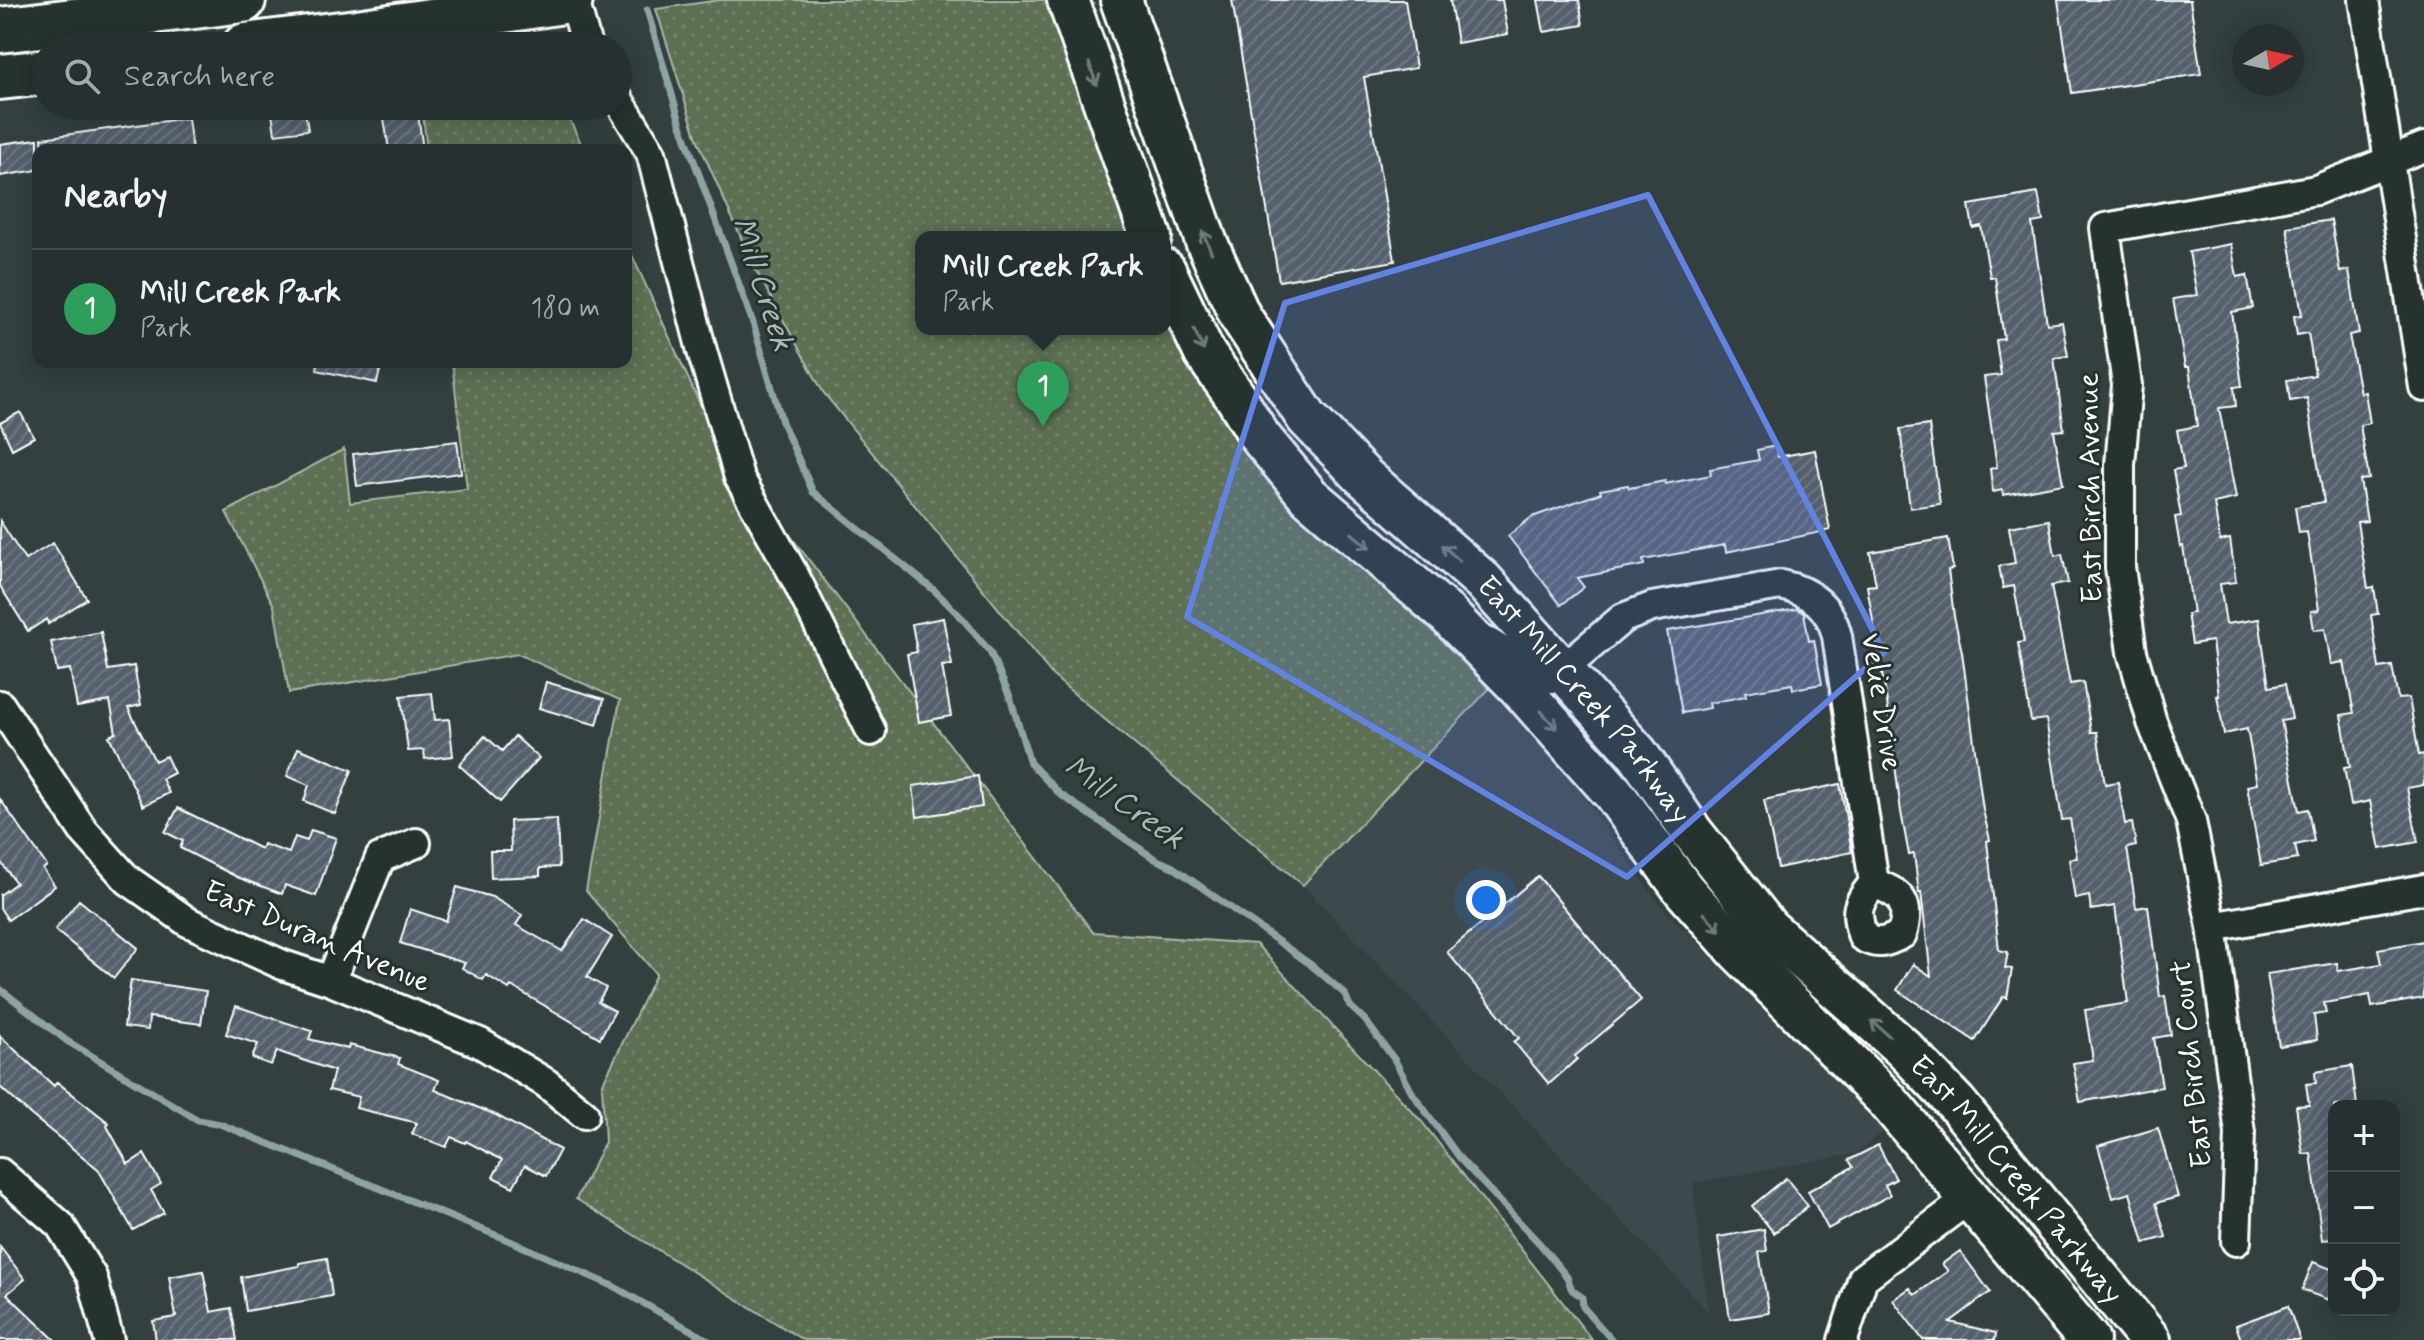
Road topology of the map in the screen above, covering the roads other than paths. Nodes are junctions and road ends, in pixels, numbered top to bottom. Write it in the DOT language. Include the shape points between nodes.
graph roads {
  1 [pos="243,0"];
  2 [pos="572,0"];
  3 [pos="1068,0"];
  4 [pos="1121,0"];
  5 [pos="2364,0"];
  6 [pos="19,28"];
  7 [pos="357,32"];
  8 [pos="582,32"];
  9 [pos="631,120"];
  10 [pos="2424,147"];
  11 [pos="2390,162"];
  12 [pos="1149,231"];
  13 [pos="1171,283"];
  14 [pos="2424,387"];
  15 [pos="1461,628"];
  16 [pos="1562,670"];
  17 [pos="0,705"];
  18 [pos="871,731"];
  19 [pos="416,843"];
  20 [pos="1874,883"];
  21 [pos="2424,889"];
  22 [pos="2212,927"];
  23 [pos="331,981"];
  24 [pos="584,1114"];
  25 [pos="0,1173"];
  26 [pos="1970,1198"];
  27 [pos="2236,1241"];
  28 [pos="109,1340"];
  29 [pos="1843,1340"];
  30 [pos="2089,1340"];
  31 [pos="2150,1340"];
  1 -- 6 [label="main road"];
  2 -- 7 [label="main road"];
  2 -- 8 [label="street"];
  3 -- 12 [label="street, one-way"];
  16 -- 4 [label="street, East Mill Creek Parkway, one-way" via="1483,581 1363,476 1307,418 1280,379 1240,316 1206,241"];
  5 -- 11 [label="street"];
  9 -- 18 [label="street" via="651,153 739,477"];
  10 -- 11 [label="street"];
  11 -- 14 [label="street"];
  11 -- 22 [label="street, East Birch Avenue" via="2316,190 2105,228 2127,385 2120,567 2132,652 2152,722 2191,821"];
  13 -- 15 [label="street, East Mill Creek Parkway, one-way" via="1205,354 1271,451 1309,496"];
  15 -- 16 [label="street" via="1547,678"];
  15 -- 26 [label="street, East Mill Creek Parkway, one-way" via="1614,794 1684,890 1738,951 1886,1099"];
  16 -- 20 [label="street, Velie Drive" via="1623,618 1652,607 1781,585 1800,589 1821,603 1837,636"];
  31 -- 16 [label="street, East Mill Creek Parkway, one-way" via="1956,1103 1904,1049 1768,928 1637,753"];
  17 -- 23 [label="street, East Duran Avenue" via="83,830 128,880 188,922"];
  19 -- 23 [label="street" via="380,858"];
  21 -- 22 [label="street"];
  22 -- 27 [label="street, East Birch Court" via="2240,1133"];
  23 -- 24 [label="street, East Duran Avenue" via="480,1043 546,1083"];
  25 -- 28 [label="street" via="60,1225 92,1277"];
  26 -- 29 [label="street" via="1863,1278"];
  26 -- 30 [label="street, East Mill Creek Parkway"];
}
